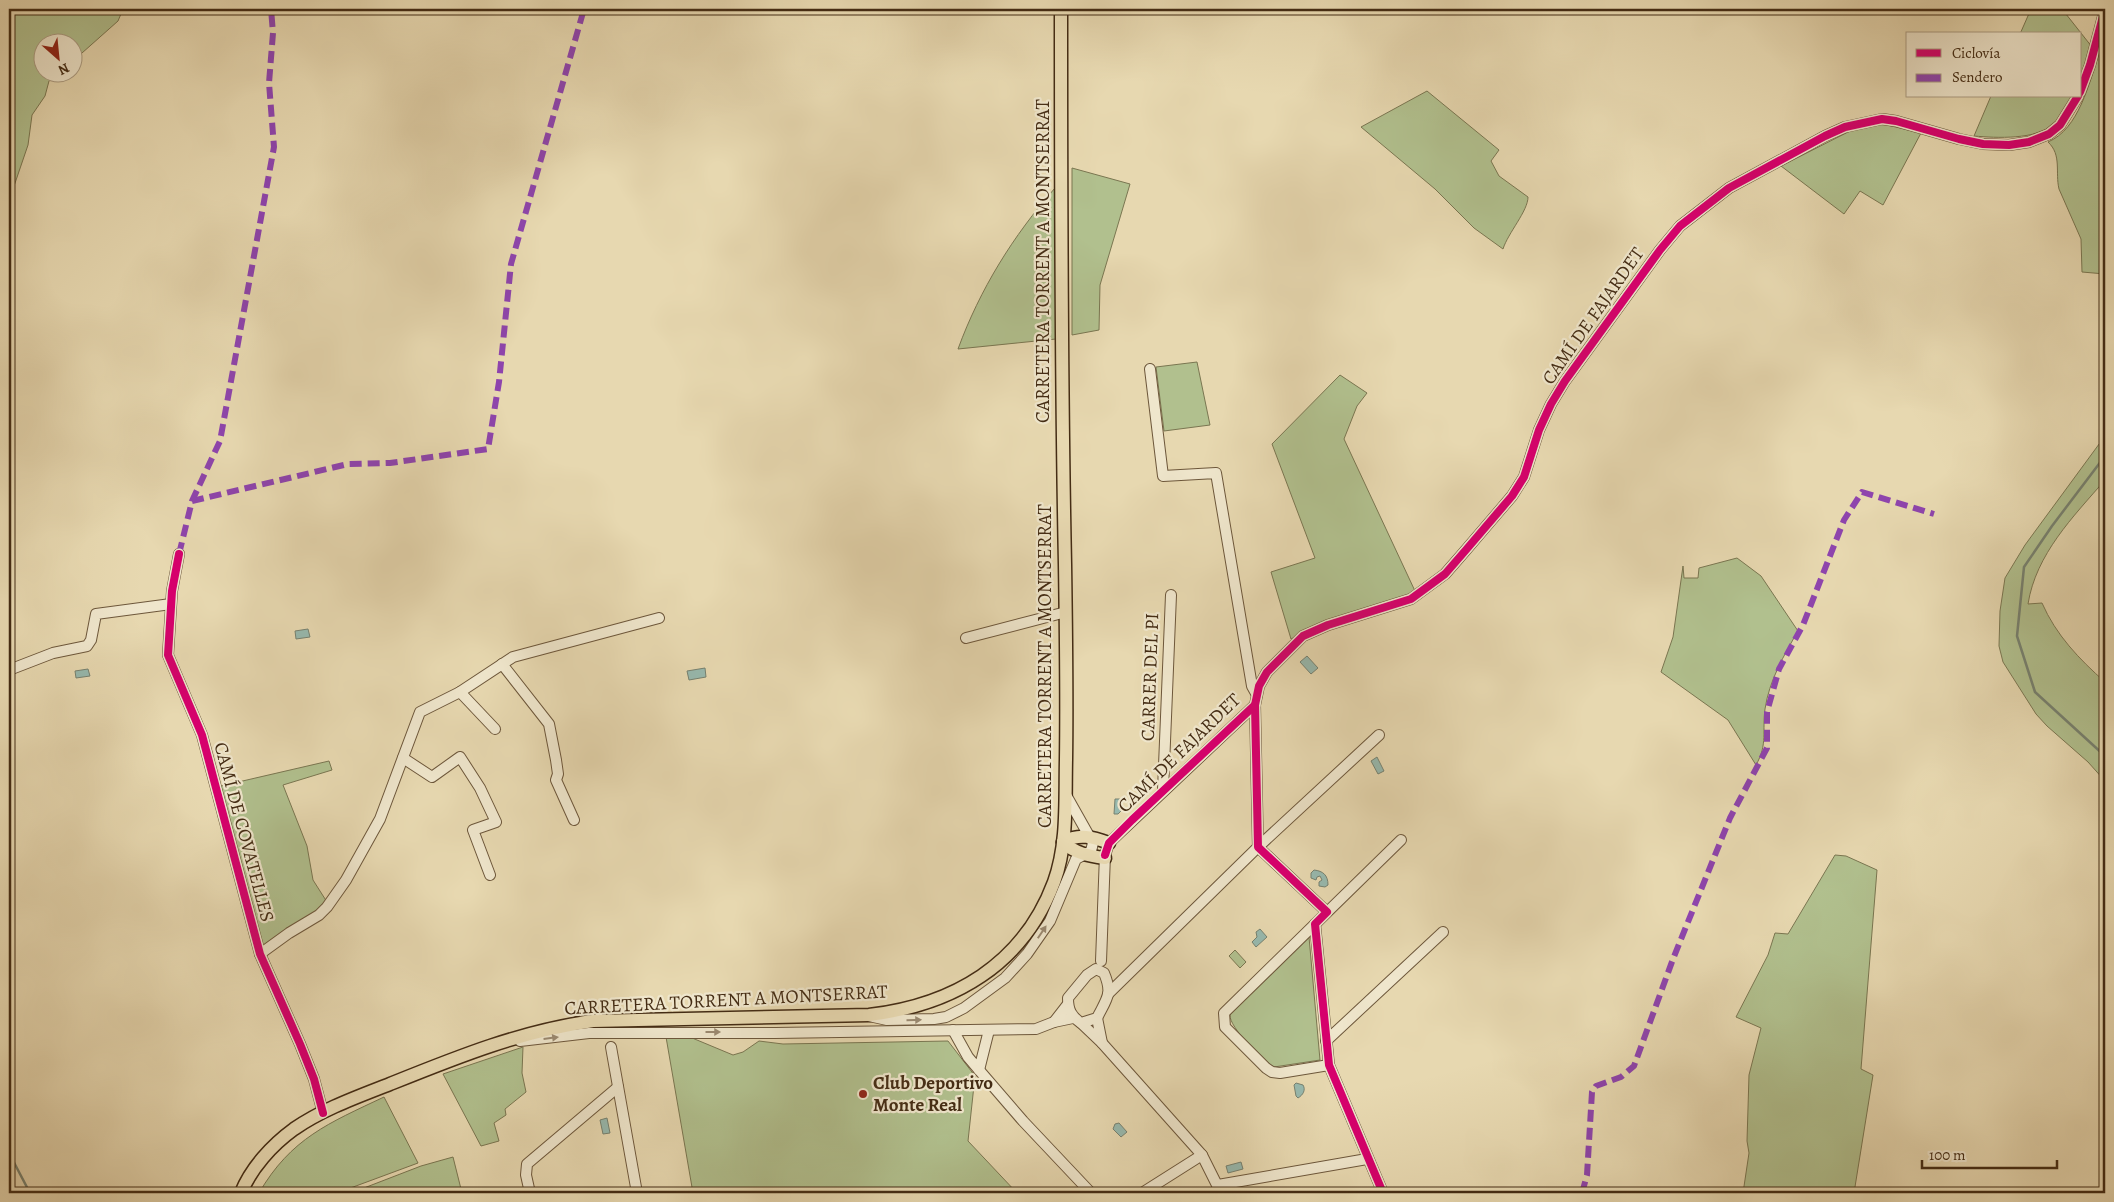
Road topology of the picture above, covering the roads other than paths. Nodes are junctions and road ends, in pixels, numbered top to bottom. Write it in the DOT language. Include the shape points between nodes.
graph roads {
  1 [pos="1062,9"];
  2 [pos="2105,9"];
  3 [pos="2082,87"];
  4 [pos="2077,98"];
  5 [pos="1150,369"];
  6 [pos="179,554"];
  7 [pos="1171,595"];
  8 [pos="171,604"];
  9 [pos="1066,612"];
  10 [pos="660,618"];
  11 [pos="966,638"];
  12 [pos="502,664"];
  13 [pos="9,670"];
  14 [pos="460,692"];
  15 [pos="1256,700"];
  16 [pos="495,729"];
  17 [pos="1379,735"];
  18 [pos="403,758"];
  19 [pos="1163,790"];
  20 [pos="1066,795"];
  21 [pos="574,820"];
  22 [pos="1089,837"];
  23 [pos="1401,840"];
  24 [pos="1063,842"];
  25 [pos="1258,847"];
  26 [pos="1106,852"];
  27 [pos="1086,855"];
  28 [pos="490,875"];
  29 [pos="1327,912"];
  30 [pos="1315,924"];
  31 [pos="1443,932"];
  32 [pos="260,954"];
  33 [pos="1102,971"];
  34 [pos="1126,977"];
  35 [pos="1108,994"];
  36 [pos="1068,1004"];
  37 [pos="866,1015"];
  38 [pos="1097,1018"];
  39 [pos="1077,1021"];
  40 [pos="1054,1022"];
  41 [pos="953,1030"];
  42 [pos="989,1030"];
  43 [pos="601,1032"];
  44 [pos="618,1032"];
  45 [pos="1326,1040"];
  46 [pos="502,1041"];
  47 [pos="1102,1043"];
  48 [pos="611,1047"];
  49 [pos="1329,1065"];
  50 [pos="978,1070"];
  51 [pos="618,1087"];
  52 [pos="323,1113"];
  53 [pos="1202,1155"];
  54 [pos="1367,1159"];
  55 [pos="1220,1189"];
  56 [pos="241,1193"];
  57 [pos="530,1193"];
  58 [pos="637,1193"];
  59 [pos="1091,1193"];
  60 [pos="1142,1193"];
  61 [pos="1383,1193"];
  1 -- 9 [label="main road, CARRETERA TORRENT A MONTSERRAT"];
  2 -- 3 [label="street"];
  4 -- 15 [label="street, CAMÍ DE FAJARDET" via="2060,125 2050,134 2029,142 1983,144 1882,119 1845,127 1825,136 1729,188 1680,226 1660,250 1565,381 1539,430 1524,477 1512,496 1450,568 1411,599 1303,636 1267,672"];
  5 -- 15 [label="street, CAMÍ DE FAJARDET" via="1163,476 1216,472"];
  6 -- 8 [label="street, CAMÍ DE COVATELLES"];
  7 -- 19 [label="street, CARRER DEL PI"];
  8 -- 13 [label="street" via="96,614 87,646"];
  8 -- 32 [label="street, CAMÍ DE COVATELLES" via="168,655 202,735"];
  9 -- 11 [label="street"];
  9 -- 20 [label="main road, CARRETERA TORRENT A MONTSERRAT"];
  10 -- 12 [label="street" via="513,657"];
  12 -- 14 [label="street"];
  12 -- 21 [label="street" via="549,724 558,774 556,780"];
  14 -- 16 [label="street"];
  14 -- 18 [label="street" via="420,712"];
  15 -- 19 [label="street, CAMÍ DE FAJARDET"];
  15 -- 25 [label="street"];
  17 -- 25 [label="street"];
  18 -- 28 [label="street" via="432,777 460,757 496,822 473,830"];
  18 -- 32 [label="street" via="380,819 336,895 318,915"];
  19 -- 26 [label="street, CAMÍ DE FAJARDET"];
  20 -- 22 [label="street"];
  20 -- 24 [label="main road, CARRETERA TORRENT A MONTSERRAT"];
  22 -- 24 [label="main road"];
  22 -- 26 [label="main road"];
  22 -- 27 [label="street" via="1091,850"];
  23 -- 29 [label="street"];
  24 -- 27 [label="main road" via="1071,850"];
  24 -- 37 [label="main road, CARRETERA TORRENT A MONTSERRAT" via="1047,897 1023,936 1005,957 982,977 939,1000 911,1009"];
  25 -- 29 [label="street"];
  25 -- 34 [label="street"];
  26 -- 27 [label="main road"];
  26 -- 33 [label="street"];
  37 -- 27 [label="street, one-way" via="887,1020 934,1019 964,1008 1005,978 1027,954 1050,921 1076,859"];
  29 -- 30 [label="street"];
  30 -- 45 [label="street"];
  30 -- 49 [label="street" via="1227,1009 1223,1018 1225,1027 1272,1072"];
  31 -- 45 [label="street"];
  32 -- 52 [label="street, CAMÍ DE COVATELLES" via="310,1070"];
  33 -- 34 [label="street"];
  33 -- 35 [label="street" via="1110,987"];
  33 -- 36 [label="street" via="1087,976 1068,998"];
  34 -- 35 [label="street"];
  35 -- 38 [label="street"];
  36 -- 39 [label="street"];
  36 -- 40 [label="street"];
  37 -- 46 [label="main road, CARRETERA TORRENT A MONTSERRAT" via="593,1021"];
  38 -- 39 [label="street"];
  38 -- 47 [label="street"];
  39 -- 40 [label="street"];
  39 -- 47 [label="street"];
  40 -- 42 [label="street" via="1036,1029"];
  41 -- 42 [label="street"];
  44 -- 41 [label="street, one-way"];
  41 -- 50 [label="street"];
  42 -- 50 [label="street"];
  43 -- 44 [label="street"];
  46 -- 43 [label="street, one-way"];
  43 -- 48 [label="street"];
  44 -- 48 [label="street"];
  45 -- 49 [label="street"];
  46 -- 52 [label="main road, CARRETERA TORRENT A MONTSERRAT"];
  47 -- 53 [label="street"];
  48 -- 51 [label="street"];
  49 -- 54 [label="street"];
  50 -- 59 [label="street"];
  51 -- 57 [label="street" via="527,1164"];
  51 -- 58 [label="street"];
  52 -- 56 [label="main road, CARRETERA TORRENT A MONTSERRAT" via="281,1140 258,1166"];
  53 -- 55 [label="street"];
  53 -- 60 [label="street"];
  54 -- 55 [label="street"];
  54 -- 61 [label="street"];
}
